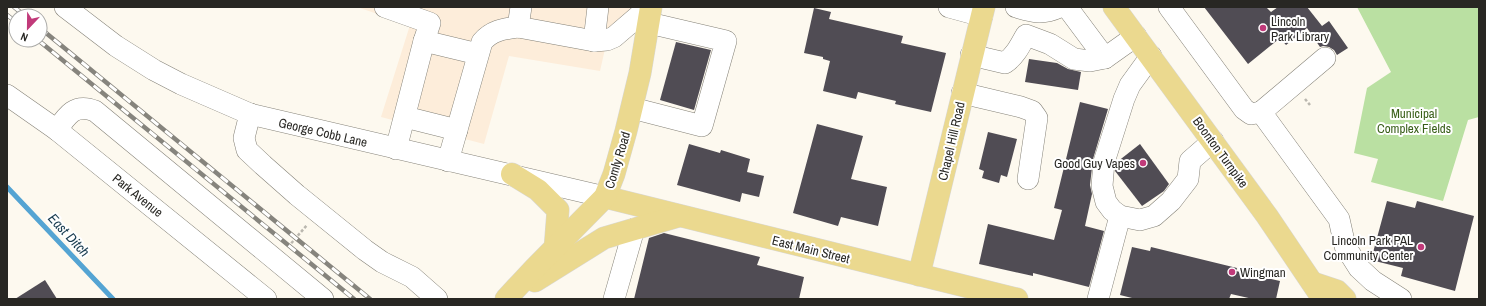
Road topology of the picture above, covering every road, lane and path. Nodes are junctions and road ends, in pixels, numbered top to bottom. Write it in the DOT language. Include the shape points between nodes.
graph roads {
  1 [pos="65,7"];
  2 [pos="385,7"];
  3 [pos="598,7"];
  4 [pos="949,7"];
  5 [pos="1060,7"];
  6 [pos="1067,7"];
  7 [pos="1169,7"];
  8 [pos="1024,9"];
  9 [pos="1121,10"];
  10 [pos="983,11"];
  11 [pos="650,12"];
  12 [pos="520,17"];
  13 [pos="1026,35"];
  14 [pos="1136,36"];
  15 [pos="424,41"];
  16 [pos="594,41"];
  17 [pos="478,54"];
  18 [pos="971,55"];
  19 [pos="1151,56"];
  20 [pos="1105,58"];
  21 [pos="1325,58"];
  22 [pos="962,93"];
  23 [pos="7,95"];
  24 [pos="632,108"];
  25 [pos="1261,112"];
  26 [pos="250,114"];
  27 [pos="405,117"];
  28 [pos="57,130"];
  29 [pos="457,130"];
  30 [pos="1213,142"];
  31 [pos="396,149"];
  32 [pos="448,161"];
  33 [pos="512,174"];
  34 [pos="1028,179"];
  35 [pos="605,197"];
  36 [pos="318,212"];
  37 [pos="680,215"];
  38 [pos="1120,216"];
  39 [pos="634,229"];
  40 [pos="555,249"];
  41 [pos="277,262"];
  42 [pos="919,275"];
  43 [pos="1318,291"];
  44 [pos="266,299"];
  45 [pos="323,299"];
  46 [pos="437,299"];
  47 [pos="507,299"];
  48 [pos="614,299"];
  49 [pos="1017,299"];
  50 [pos="1098,299"];
  51 [pos="1345,299"];
  52 [pos="1401,299"];
  1 -- 26 [label="street, George Cobb Lane" via="116,46 154,70"];
  2 -- 15 [label="street" via="430,23"];
  3 -- 16 [label="street"];
  4 -- 10 [label="street"];
  5 -- 8 [label="street" via="1048,12"];
  6 -- 20 [label="street"];
  7 -- 25 [label="street" via="1244,109 1251,114"];
  8 -- 13 [label="street"];
  9 -- 14 [label="main road, Boonton Turnpike"];
  10 -- 18 [label="main road, Chapel Hill Road"];
  11 -- 16 [label="street" via="614,37"];
  11 -- 24 [label="main road, Comly Road"];
  11 -- 24 [label="street" via="726,41 702,126"];
  12 -- 16 [label="street"];
  12 -- 17 [label="street" via="486,36"];
  13 -- 18 [label="street" via="1015,54 1004,63"];
  13 -- 20 [label="street" via="1050,44 1074,59 1090,61"];
  14 -- 19 [label="main road, Boonton Turnpike"];
  14 -- 20 [label="street"];
  15 -- 17 [label="street"];
  15 -- 27 [label="street"];
  17 -- 29 [label="street"];
  18 -- 22 [label="main road, Chapel Hill Road"];
  19 -- 30 [label="main road, Boonton Turnpike"];
  19 -- 38 [label="street" via="1130,85 1104,162 1102,186 1106,202"];
  21 -- 25 [label="street"];
  22 -- 34 [label="street" via="1032,111 1037,118"];
  22 -- 42 [label="main road, Chapel Hill Road"];
  23 -- 28 [label="street, Park Avenue"];
  24 -- 35 [label="main road, Comly Road"];
  25 -- 52 [label="street" via="1339,220 1345,246 1359,268 1373,281"];
  26 -- 31 [label="street, George Cobb Lane"];
  26 -- 36 [label="street" via="244,138 247,150"];
  27 -- 29 [label="street"];
  27 -- 31 [label="street"];
  28 -- 41 [label="street" via="73,111 87,108 95,111"];
  28 -- 44 [label="street, Park Avenue"];
  29 -- 32 [label="street"];
  30 -- 38 [label="street" via="1190,161 1188,178 1171,201 1154,216 1140,220"];
  30 -- 43 [label="main road, Boonton Turnpike"];
  31 -- 32 [label="street, George Cobb Lane"];
  32 -- 33 [label="street, George Cobb Lane"];
  33 -- 35 [label="street, George Cobb Lane"];
  33 -- 40 [label="main road" via="538,190 558,210"];
  35 -- 37 [label="main road, East Main Street"];
  35 -- 40 [label="main road, Comly Road"];
  36 -- 41 [label="path"];
  36 -- 46 [label="street" via="382,262 412,277"];
  37 -- 39 [label="main road"];
  37 -- 42 [label="main road, East Main Street"];
  38 -- 50 [label="street"];
  39 -- 47 [label="main road" via="604,238"];
  39 -- 48 [label="street"];
  40 -- 47 [label="main road, Comly Road"];
  41 -- 45 [label="street"];
  42 -- 49 [label="main road, East Main Street"];
  43 -- 51 [label="main road" via="1337,291"];
}
